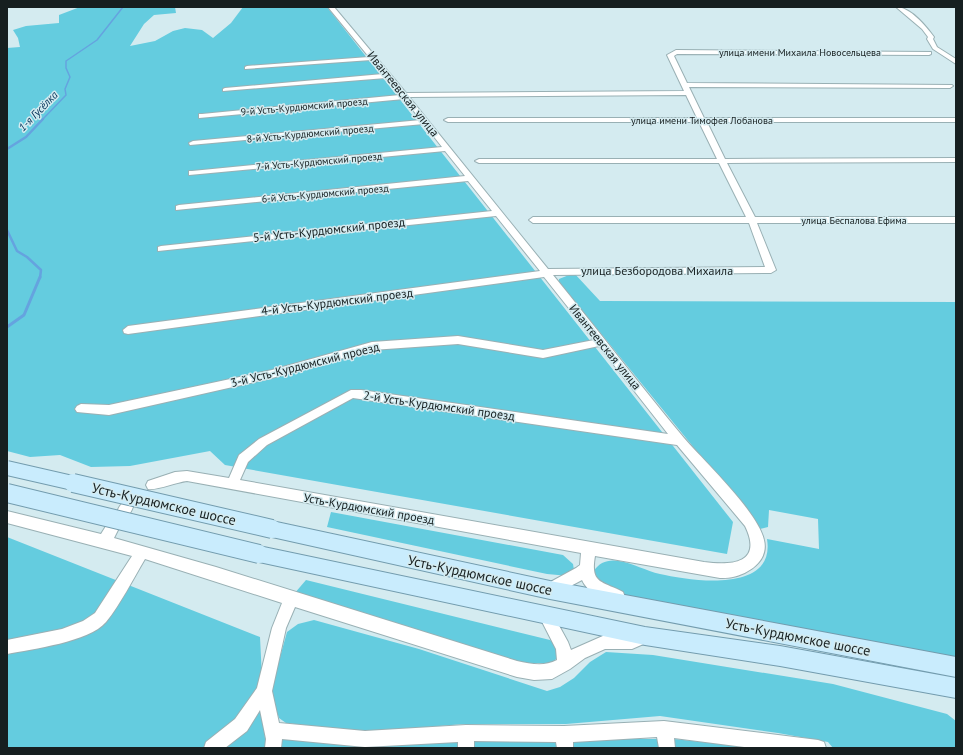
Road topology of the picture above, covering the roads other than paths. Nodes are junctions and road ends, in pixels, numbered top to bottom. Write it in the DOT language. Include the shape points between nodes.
graph roads {
  1 [pos="331,7"];
  2 [pos="899,7"];
  3 [pos="929,53"];
  4 [pos="374,58"];
  5 [pos="956,62"];
  6 [pos="247,68"];
  7 [pos="389,76"];
  8 [pos="685,85"];
  9 [pos="950,86"];
  10 [pos="225,90"];
  11 [pos="688,93"];
  12 [pos="405,96"];
  13 [pos="202,116"];
  14 [pos="448,120"];
  15 [pos="704,120"];
  16 [pos="956,120"];
  17 [pos="426,122"];
  18 [pos="193,143"];
  19 [pos="447,149"];
  20 [pos="956,160"];
  21 [pos="479,161"];
  22 [pos="722,161"];
  23 [pos="192,173"];
  24 [pos="471,178"];
  25 [pos="180,208"];
  26 [pos="497,213"];
  27 [pos="533,220"];
  28 [pos="752,220"];
  29 [pos="956,220"];
  30 [pos="161,249"];
  31 [pos="545,273"];
  32 [pos="128,330"];
  33 [pos="602,342"];
  34 [pos="81,409"];
  35 [pos="680,441"];
  36 [pos="7,468"];
  37 [pos="152,485"];
  38 [pos="232,485"];
  39 [pos="7,494"];
  40 [pos="7,517"];
  41 [pos="589,549"];
  42 [pos="142,552"];
  43 [pos="585,569"];
  44 [pos="550,590"];
  45 [pos="291,599"];
  46 [pos="626,604"];
  47 [pos="545,614"];
  48 [pos="645,636"];
  49 [pos="7,647"];
  50 [pos="565,664"];
  51 [pos="956,668"];
  52 [pos="956,688"];
  53 [pos="264,691"];
  54 [pos="664,729"];
  55 [pos="271,730"];
  56 [pos="466,740"];
  57 [pos="565,741"];
  58 [pos="365,744"];
  59 [pos="761,744"];
  60 [pos="212,748"];
  61 [pos="273,748"];
  62 [pos="668,748"];
  63 [pos="818,748"];
  1 -- 4 [label="street, Ивантеевская улица"];
  2 -- 5 [label="street" via="924,28 931,37 934,48"];
  3 -- 8 [label="street, улица имени Михаила Новосельцева" via="672,53 670,55"];
  4 -- 6 [label="street"];
  4 -- 7 [label="street, Ивантеевская улица"];
  7 -- 10 [label="street"];
  7 -- 12 [label="street, Ивантеевская улица"];
  8 -- 9 [label="street"];
  8 -- 11 [label="street"];
  11 -- 12 [label="street, 9-й Усть-Курдюмский проезд"];
  11 -- 15 [label="street"];
  12 -- 13 [label="street, 9-й Усть-Курдюмский проезд"];
  12 -- 17 [label="street, Ивантеевская улица"];
  14 -- 15 [label="street, улица имени Тимофея Лобанова"];
  15 -- 16 [label="street, улица имени Тимофея Лобанова"];
  15 -- 22 [label="street"];
  17 -- 18 [label="street, 8-й Усть-Курдюмский проезд"];
  17 -- 19 [label="street, Ивантеевская улица"];
  19 -- 23 [label="street, 7-й Усть-Курдюмский проезд"];
  19 -- 24 [label="street, Ивантеевская улица"];
  20 -- 22 [label="street"];
  21 -- 22 [label="street"];
  22 -- 28 [label="street"];
  24 -- 25 [label="street, 6-й Усть-Курдюмский проезд"];
  24 -- 26 [label="street, Ивантеевская улица"];
  26 -- 30 [label="street, 5-й Усть-Курдюмский проезд"];
  26 -- 31 [label="street, Ивантеевская улица"];
  27 -- 28 [label="street, улица Беспалова Ефима"];
  28 -- 29 [label="street, улица Беспалова Ефима"];
  28 -- 31 [label="street, улица Безбородова Михаила" via="771,270"];
  31 -- 32 [label="street, 4-й Усть-Курдюмский проезд"];
  31 -- 33 [label="street, Ивантеевская улица"];
  33 -- 34 [label="street, 3-й Усть-Курдюмский проезд" via="543,354 458,340 372,346 222,386 109,410"];
  33 -- 35 [label="street, Ивантеевская улица"];
  35 -- 38 [label="street, 2-й Усть-Курдюмский проезд" via="351,394 262,442 243,459"];
  35 -- 41 [label="street, Ивантеевская улица" via="750,522 756,533 756,555 745,566 730,571 704,569"];
  36 -- 44 [label="main road, Усть-Курдюмское шоссе, bridge"];
  37 -- 38 [label="street, Усть-Курдюмский проезд" via="175,477 187,476"];
  38 -- 41 [label="street, Усть-Курдюмский проезд"];
  39 -- 47 [label="main road, Усть-Курдюмское шоссе, bridge" via="259,554"];
  40 -- 42 [label="street" via="107,535"];
  41 -- 43 [label="street"];
  42 -- 45 [label="street"];
  42 -- 49 [label="street" via="100,618 87,627 62,636"];
  43 -- 44 [label="street" via="577,577"];
  43 -- 46 [label="street" via="587,578 599,589"];
  44 -- 46 [label="main road, Усть-Курдюмское шоссе"];
  45 -- 50 [label="street" via="517,669 534,672 552,671"];
  45 -- 53 [label="street" via="279,628"];
  46 -- 51 [label="main road, Усть-Курдюмское шоссе"];
  47 -- 48 [label="main road, Усть-Курдюмское шоссе"];
  47 -- 50 [label="street" via="563,647"];
  48 -- 50 [label="street" via="632,642 605,642 580,653"];
  48 -- 52 [label="main road, Усть-Курдюмское шоссе" via="780,656"];
  53 -- 55 [label="street"];
  53 -- 60 [label="street" via="241,725"];
  54 -- 57 [label="street"];
  54 -- 59 [label="street"];
  54 -- 62 [label="street"];
  55 -- 58 [label="street"];
  55 -- 61 [label="street"];
  56 -- 57 [label="street"];
  56 -- 58 [label="street"];
  59 -- 63 [label="street"];
}
